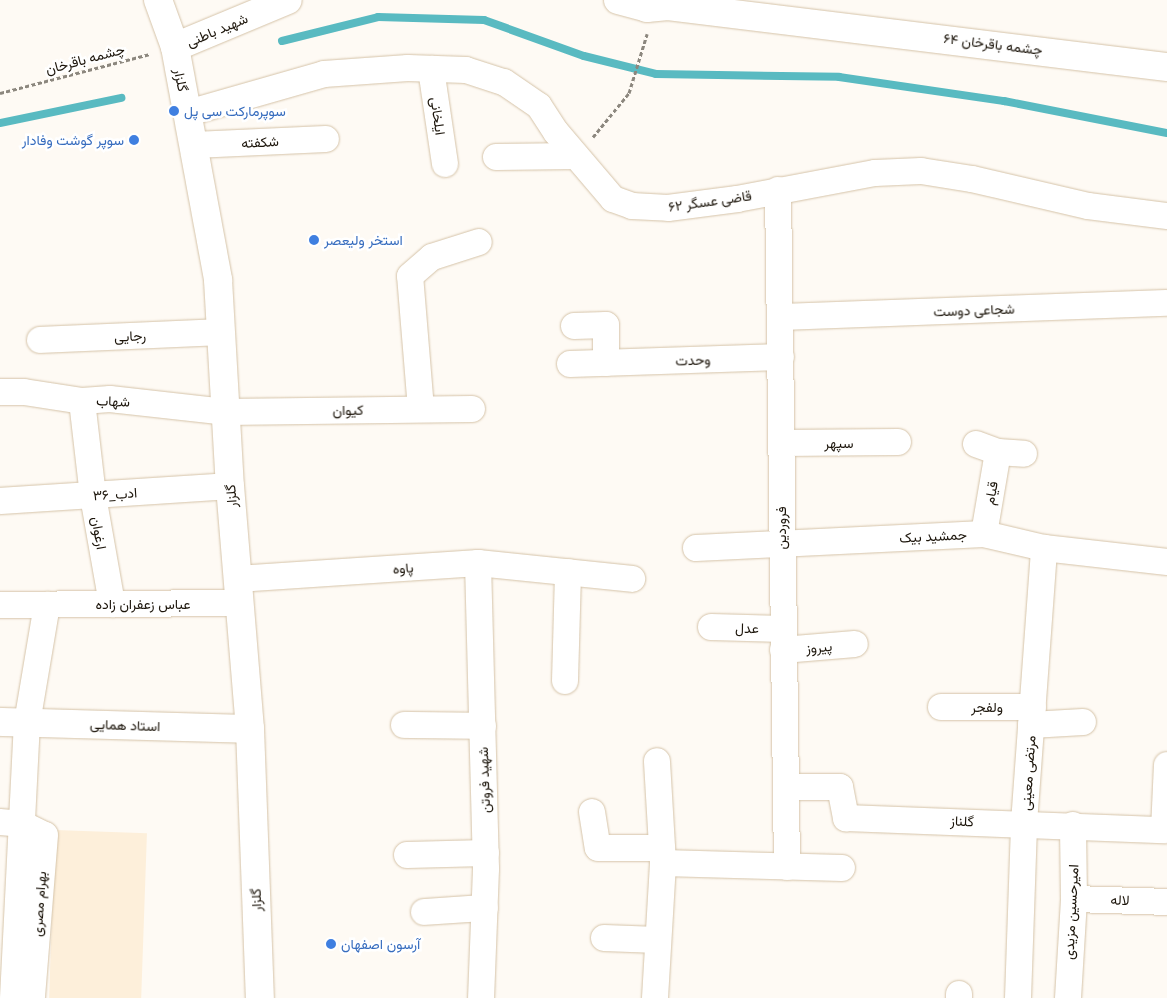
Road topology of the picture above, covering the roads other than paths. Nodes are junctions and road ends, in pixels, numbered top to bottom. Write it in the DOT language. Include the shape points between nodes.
graph roads {
  1 [pos="158,0"];
  2 [pos="288,0"];
  3 [pos="618,0"];
  4 [pos="763,0"];
  5 [pos="675,3"];
  6 [pos="819,22"];
  7 [pos="175,48"];
  8 [pos="1167,67"];
  9 [pos="431,69"];
  10 [pos="188,113"];
  11 [pos="326,139"];
  12 [pos="194,145"];
  13 [pos="576,156"];
  14 [pos="496,157"];
  15 [pos="444,164"];
  16 [pos="778,190"];
  17 [pos="1167,216"];
  18 [pos="479,242"];
  19 [pos="1167,303"];
  20 [pos="781,317"];
  21 [pos="574,326"];
  22 [pos="221,332"];
  23 [pos="40,340"];
  24 [pos="781,358"];
  25 [pos="606,363"];
  26 [pos="570,364"];
  27 [pos="0,392"];
  28 [pos="82,401"];
  29 [pos="421,409"];
  30 [pos="472,409"];
  31 [pos="225,412"];
  32 [pos="898,442"];
  33 [pos="781,443"];
  34 [pos="1024,454"];
  35 [pos="230,486"];
  36 [pos="93,496"];
  37 [pos="0,501"];
  38 [pos="984,534"];
  39 [pos="781,545"];
  40 [pos="696,548"];
  41 [pos="1044,548"];
  42 [pos="1167,562"];
  43 [pos="478,563"];
  44 [pos="568,572"];
  45 [pos="632,579"];
  46 [pos="238,591"];
  47 [pos="112,604"];
  48 [pos="0,605"];
  49 [pos="47,605"];
  50 [pos="711,627"];
  51 [pos="783,639"];
  52 [pos="855,644"];
  53 [pos="565,681"];
  54 [pos="941,707"];
  55 [pos="1032,716"];
  56 [pos="0,722"];
  57 [pos="1083,722"];
  58 [pos="27,723"];
  59 [pos="404,725"];
  60 [pos="482,726"];
  61 [pos="250,729"];
  62 [pos="657,761"];
  63 [pos="1167,765"];
  64 [pos="786,787"];
  65 [pos="592,812"];
  66 [pos="11,823"];
  67 [pos="1024,823"];
  68 [pos="1073,825"];
  69 [pos="486,853"];
  70 [pos="407,855"];
  71 [pos="662,855"];
  72 [pos="787,867"];
  73 [pos="842,868"];
  74 [pos="1074,899"];
  75 [pos="1167,902"];
  76 [pos="485,908"];
  77 [pos="424,912"];
  78 [pos="604,938"];
  79 [pos="658,940"];
  80 [pos="13,998"];
  81 [pos="32,998"];
  82 [pos="260,998"];
  83 [pos="481,998"];
  84 [pos="655,998"];
  85 [pos="1018,998"];
  86 [pos="1068,998"];
  1 -- 7 [label="street, گلزار"];
  2 -- 7 [label="street, شهید باطنی"];
  3 -- 5 [label="street" via="647,8"];
  4 -- 6 [label="street"];
  5 -- 6 [label="street" via="722,14"];
  6 -- 8 [label="street, چشمه باقرخان ۶۴"];
  7 -- 10 [label="street, گلزار"];
  9 -- 10 [label="street, قاضی عسگر ۶۲" via="324,74"];
  9 -- 13 [label="street, قاضی عسگر ۶۲" via="466,70 504,82 539,106"];
  9 -- 15 [label="street, ایلخانی"];
  10 -- 12 [label="street, گلزار"];
  11 -- 12 [label="street, شکفته"];
  12 -- 22 [label="street, گلزار" via="218,280"];
  13 -- 14 [label="street"];
  13 -- 16 [label="street, قاضی عسگر ۶۲" via="614,199 632,206 668,208"];
  16 -- 17 [label="street, قاضی عسگر ۶۲" via="875,173 921,171 972,179 1088,206"];
  16 -- 20 [label="street, فروردین"];
  18 -- 29 [label="street" via="432,257 410,276"];
  19 -- 20 [label="street, شجاعی دوست"];
  20 -- 24 [label="street, فروردین"];
  21 -- 25 [label="street" via="606,324"];
  22 -- 23 [label="street, رجایی"];
  22 -- 31 [label="street, گلزار"];
  24 -- 25 [label="street, وحدت"];
  24 -- 33 [label="street, فروردین"];
  25 -- 26 [label="street, وحدت"];
  27 -- 28 [label="street, شهاب" via="24,392"];
  28 -- 31 [label="street, شهاب" via="110,399"];
  28 -- 36 [label="street, ارغوان"];
  29 -- 30 [label="street, کیوان"];
  29 -- 31 [label="street, کیوان"];
  31 -- 35 [label="street, گلزار"];
  32 -- 33 [label="street, سپهر"];
  33 -- 39 [label="street, فروردین"];
  34 -- 38 [label="street, قیام" via="987,448"];
  35 -- 36 [label="street, ۳۶_ادب"];
  35 -- 46 [label="street, گلزار"];
  36 -- 37 [label="street, ۳۶_ادب"];
  36 -- 47 [label="street, ارغوان"];
  38 -- 39 [label="street, جمشید بیک"];
  38 -- 41 [label="street, جمشید بیک"];
  39 -- 40 [label="street, جمشید بیک"];
  39 -- 51 [label="street, فروردین"];
  41 -- 42 [label="street, جمشید بیک"];
  41 -- 55 [label="street, مرتضی معینی"];
  43 -- 44 [label="street, پاوه"];
  43 -- 46 [label="street, پاوه"];
  43 -- 60 [label="street, شهید فروتن"];
  44 -- 45 [label="street, پاوه"];
  44 -- 53 [label="street"];
  46 -- 47 [label="street, عباس زعفران زاده"];
  46 -- 61 [label="street, گلزار"];
  47 -- 49 [label="street, عباس زعفران زاده"];
  48 -- 49 [label="street, عباس زعفران زاده"];
  49 -- 58 [label="street"];
  50 -- 51 [label="street, عدل"];
  51 -- 52 [label="street, پیروز"];
  51 -- 64 [label="street, فروردین"];
  54 -- 55 [label="street, ولفجر"];
  55 -- 57 [label="street, ولفجر"];
  55 -- 67 [label="street, مرتضی معینی"];
  56 -- 58 [label="street, استاد همایی"];
  58 -- 61 [label="street, استاد همایی"];
  58 -- 66 [label="street, بهرام مصری"];
  59 -- 60 [label="street"];
  60 -- 69 [label="street, شهید فروتن"];
  61 -- 82 [label="street, گلزار"];
  62 -- 71 [label="street"];
  63 -- 68 [label="street, گلناز" via="1164,830"];
  64 -- 67 [label="street, گلناز" via="840,787 846,818"];
  64 -- 72 [label="street, فروردین"];
  65 -- 71 [label="street" via="598,848"];
  66 -- 80 [label="street, بهرام مصری"];
  66 -- 81 [label="street, بهرام مصری" via="45,835"];
  67 -- 68 [label="street, گلناز"];
  67 -- 85 [label="street, مرتضی معینی"];
  68 -- 74 [label="street, امیرحسین مزیدی"];
  69 -- 70 [label="street"];
  69 -- 76 [label="street, شهید فروتن"];
  71 -- 72 [label="street"];
  71 -- 79 [label="street"];
  72 -- 73 [label="street"];
  74 -- 75 [label="street, لاله"];
  74 -- 86 [label="street, امیرحسین مزیدی"];
  76 -- 77 [label="street"];
  76 -- 83 [label="street, شهید فروتن"];
  78 -- 79 [label="street"];
  79 -- 84 [label="street"];
}
